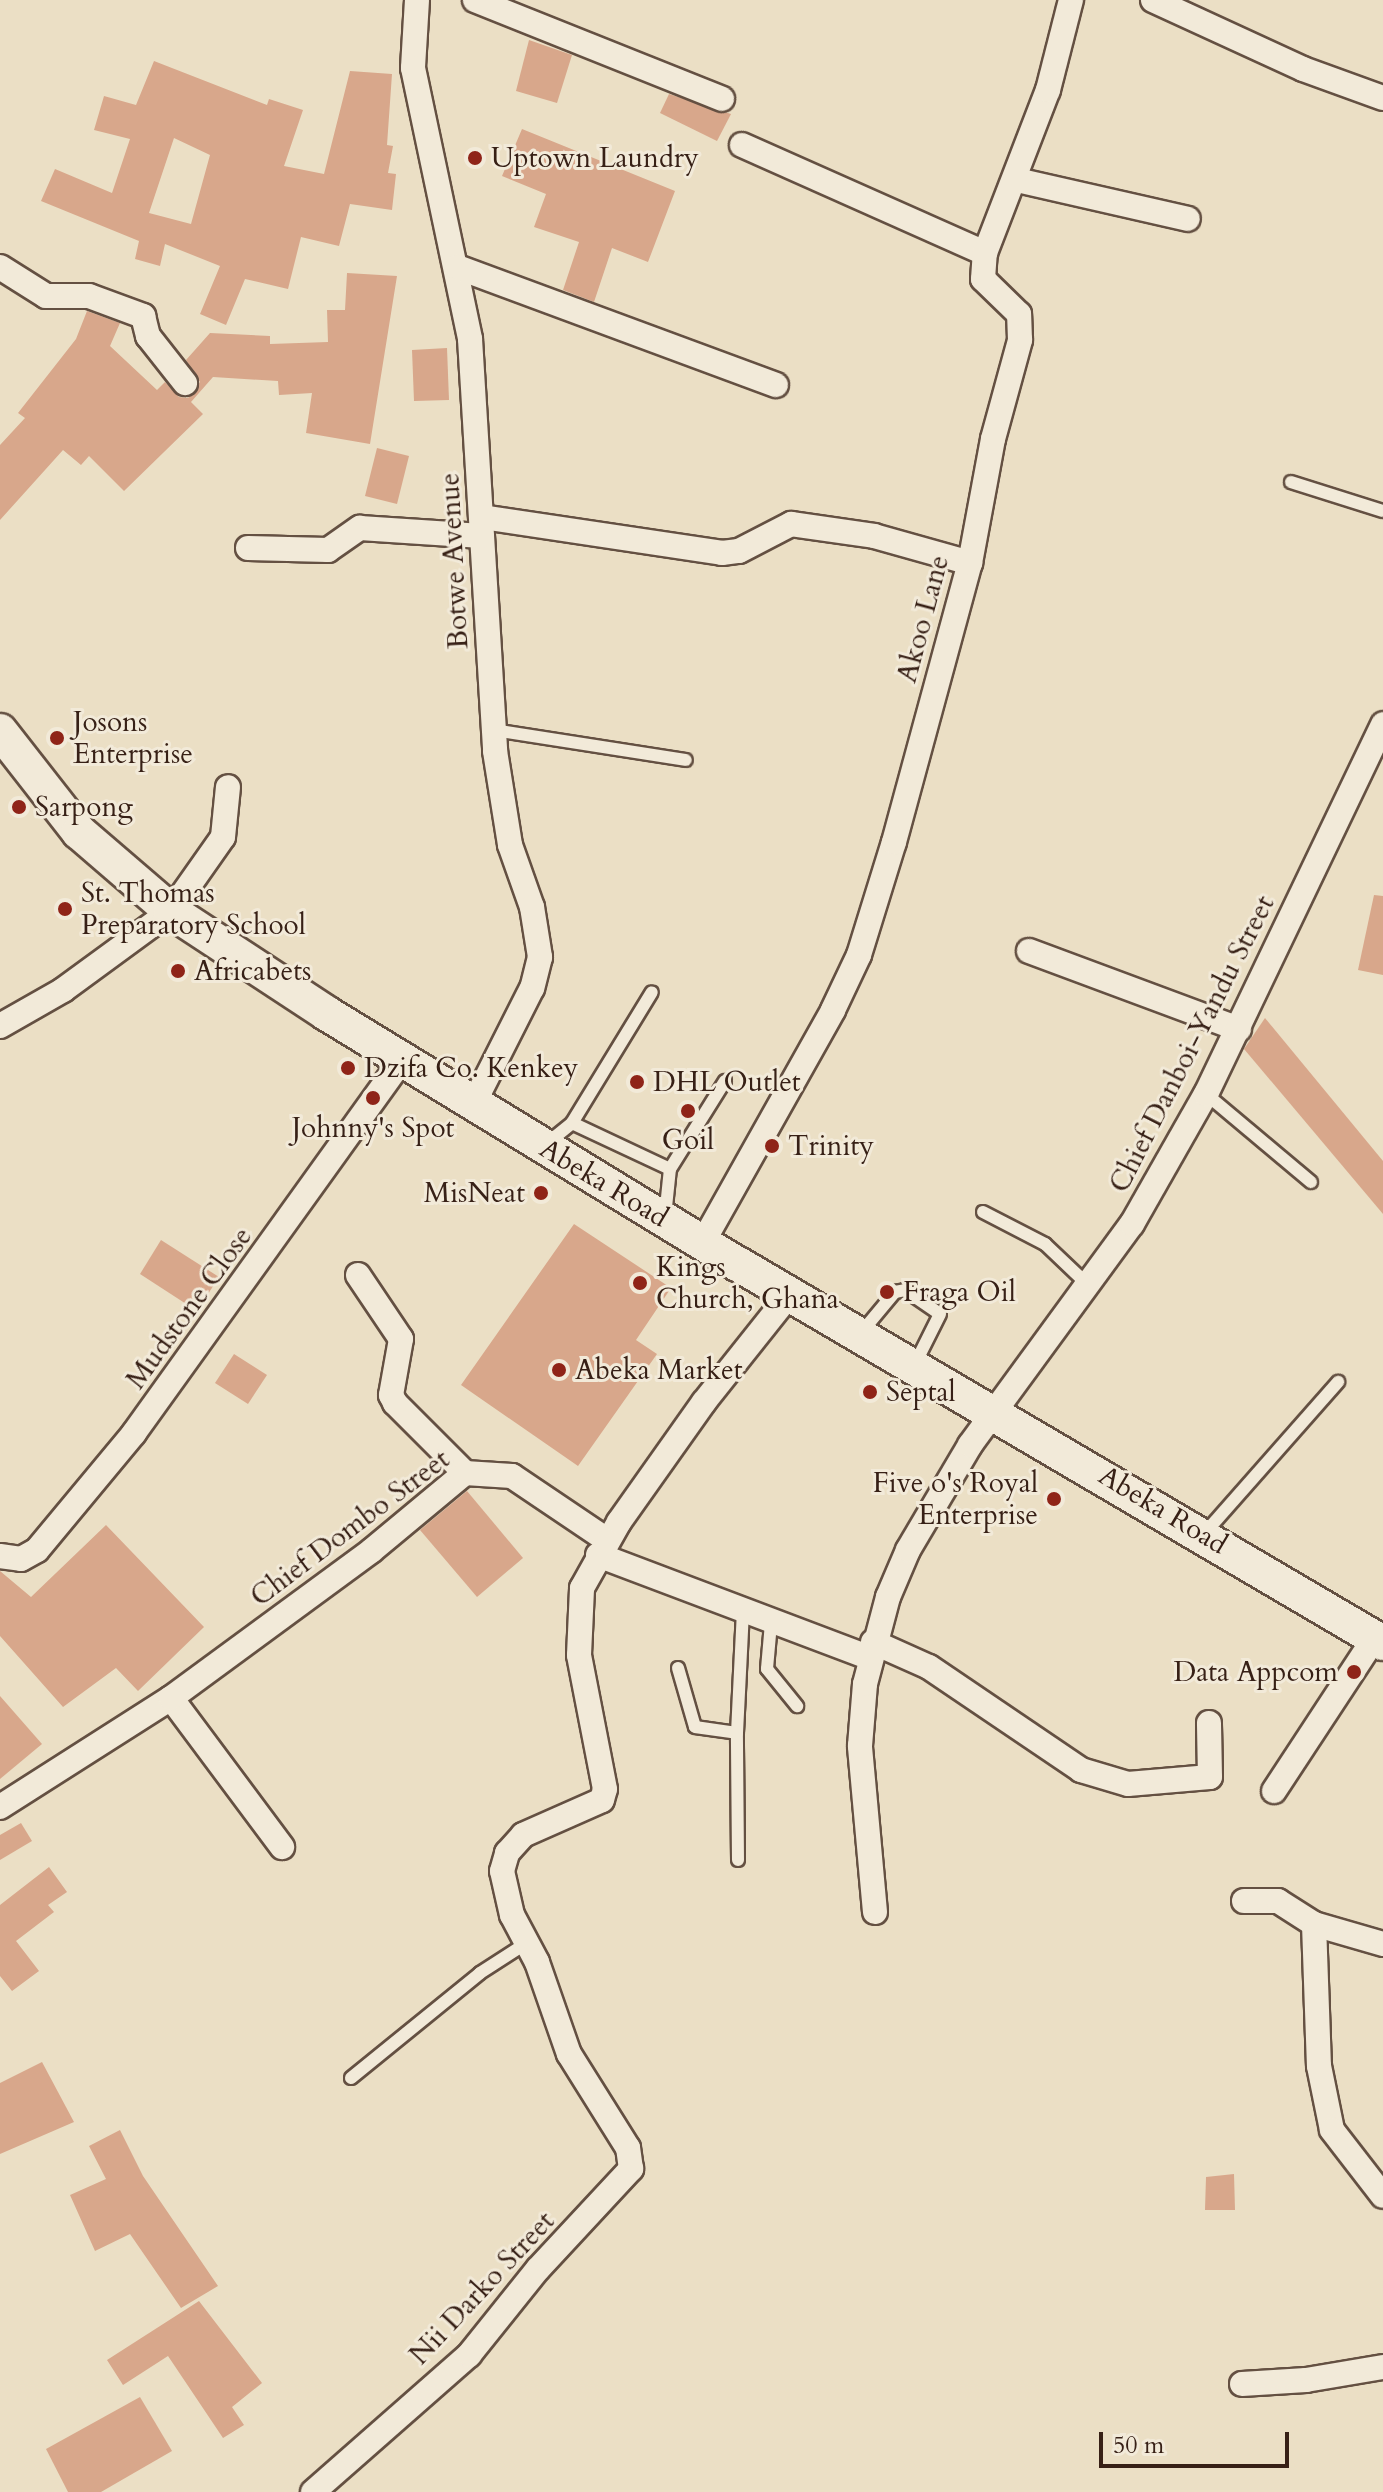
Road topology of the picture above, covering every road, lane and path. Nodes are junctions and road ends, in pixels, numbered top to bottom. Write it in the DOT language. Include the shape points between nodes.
graph roads {
  1 [pos="417,0"];
  2 [pos="475,0"];
  3 [pos="1071,0"];
  4 [pos="1153,0"];
  5 [pos="1383,98"];
  6 [pos="722,99"];
  7 [pos="742,145"];
  8 [pos="1017,180"];
  9 [pos="1188,219"];
  10 [pos="985,253"];
  11 [pos="0,267"];
  12 [pos="457,267"];
  13 [pos="185,383"];
  14 [pos="776,385"];
  15 [pos="1291,482"];
  16 [pos="1383,511"];
  17 [pos="482,526"];
  18 [pos="248,548"];
  19 [pos="970,563"];
  20 [pos="1383,724"];
  21 [pos="494,730"];
  22 [pos="0,731"];
  23 [pos="686,760"];
  24 [pos="228,787"];
  25 [pos="171,911"];
  26 [pos="1029,951"];
  27 [pos="652,992"];
  28 [pos="0,1026"];
  29 [pos="1239,1029"];
  30 [pos="401,1061"];
  31 [pos="725,1081"];
  32 [pos="1206,1094"];
  33 [pos="473,1105"];
  34 [pos="572,1123"];
  35 [pos="542,1147"];
  36 [pos="670,1169"];
  37 [pos="1311,1182"];
  38 [pos="983,1212"];
  39 [pos="665,1220"];
  40 [pos="703,1242"];
  41 [pos="358,1275"];
  42 [pos="1088,1285"];
  43 [pos="790,1294"];
  44 [pos="860,1334"];
  45 [pos="914,1365"];
  46 [pos="1338,1382"];
  47 [pos="996,1411"];
  48 [pos="465,1473"];
  49 [pos="1204,1534"];
  50 [pos="603,1548"];
  51 [pos="0,1556"];
  52 [pos="743,1612"];
  53 [pos="771,1623"];
  54 [pos="1379,1641"];
  55 [pos="872,1650"];
  56 [pos="678,1668"];
  57 [pos="171,1698"];
  58 [pos="797,1706"];
  59 [pos="1209,1723"];
  60 [pos="737,1733"];
  61 [pos="1274,1791"];
  62 [pos="0,1807"];
  63 [pos="282,1847"];
  64 [pos="738,1860"];
  65 [pos="1244,1901"];
  66 [pos="875,1912"];
  67 [pos="1314,1924"];
  68 [pos="525,1944"];
  69 [pos="1383,1944"];
  70 [pos="351,2078"];
  71 [pos="1383,2196"];
  72 [pos="1383,2367"];
  73 [pos="1242,2384"];
  74 [pos="313,2492"];
  1 -- 12 [label="street, Botwe Avenue" via="413,68"];
  2 -- 6 [label="street"];
  3 -- 8 [label="street"];
  4 -- 5 [label="street" via="1261,52"];
  7 -- 10 [label="street"];
  8 -- 9 [label="street"];
  8 -- 10 [label="street"];
  10 -- 19 [label="street, Akoo Lane" via="983,279 989,291 1012,304 1022,328 993,439"];
  11 -- 13 [label="street" via="46,296 89,296 143,316 148,336"];
  12 -- 14 [label="street"];
  12 -- 17 [label="street, Botwe Avenue" via="470,339"];
  15 -- 16 [label="lane"];
  17 -- 18 [label="street" via="360,528 328,550"];
  17 -- 19 [label="street" via="722,553 739,551 791,524 874,536"];
  17 -- 21 [label="street, Botwe Avenue"];
  19 -- 40 [label="street, Akoo Lane" via="859,955"];
  20 -- 29 [label="street, Chief Danboi-Yandu Street"];
  21 -- 23 [label="lane"];
  21 -- 33 [label="street, Botwe Avenue" via="510,845 532,907 540,957 532,988"];
  22 -- 25 [label="street, Abeka Road" via="79,832"];
  24 -- 25 [label="street" via="223,837"];
  25 -- 28 [label="street" via="63,990"];
  25 -- 30 [label="street, Abeka Road"];
  26 -- 29 [label="street"];
  27 -- 34 [label="lane"];
  29 -- 32 [label="street, Chief Danboi-Yandu Street"];
  30 -- 33 [label="street, Abeka Road"];
  30 -- 51 [label="street, Mudstone Close" via="134,1433 37,1550 21,1559"];
  31 -- 36 [label="lane"];
  32 -- 37 [label="lane"];
  32 -- 42 [label="street, Chief Danboi-Yandu Street" via="1132,1224"];
  33 -- 35 [label="street, Abeka Road"];
  34 -- 35 [label="lane"];
  34 -- 36 [label="lane"];
  35 -- 39 [label="street, Abeka Road"];
  36 -- 39 [label="lane"];
  38 -- 42 [label="lane" via="1045,1244"];
  39 -- 40 [label="street, Abeka Road"];
  40 -- 43 [label="street, Abeka Road"];
  41 -- 48 [label="street" via="401,1339 391,1395 395,1403"];
  42 -- 47 [label="street, Chief Danboi-Yandu Street"];
  43 -- 44 [label="street, Abeka Road"];
  43 -- 50 [label="street" via="704,1402"];
  44 -- 45 [label="street, Abeka Road"];
  44 -- 45 [label="lane" via="899,1290 937,1308 938,1320"];
  45 -- 47 [label="street, Abeka Road"];
  46 -- 49 [label="lane"];
  47 -- 49 [label="street, Abeka Road"];
  47 -- 55 [label="street, Chief Danboi-Yandu Street" via="908,1550"];
  48 -- 50 [label="street, Chief Dombo Street" via="512,1476"];
  48 -- 57 [label="street, Chief Dombo Street" via="371,1551"];
  49 -- 54 [label="street, Abeka Road"];
  50 -- 52 [label="street, Chief Dombo Street"];
  50 -- 68 [label="street" via="582,1588 578,1614 579,1655 605,1789 602,1800 588,1810 523,1835 507,1853 502,1871"];
  52 -- 53 [label="street, Chief Dombo Street"];
  52 -- 60 [label="lane"];
  53 -- 55 [label="street, Chief Dombo Street"];
  53 -- 58 [label="lane" via="767,1669"];
  54 -- 61 [label="street"];
  55 -- 59 [label="street, Chief Dombo Street" via="929,1667 1081,1770 1128,1784 1210,1777"];
  55 -- 66 [label="street, Chief Danboi-Yandu Street" via="860,1746"];
  56 -- 60 [label="lane" via="695,1727"];
  57 -- 62 [label="street, Chief Dombo Street"];
  57 -- 63 [label="street"];
  60 -- 64 [label="lane"];
  65 -- 67 [label="street" via="1278,1901"];
  67 -- 69 [label="street"];
  67 -- 71 [label="street" via="1319,2066 1332,2130"];
  68 -- 70 [label="lane" via="480,1973"];
  68 -- 74 [label="street, Nii Darko Street" via="580,2078 628,2148 631,2169 538,2269 469,2355"];
  72 -- 73 [label="street"];
}
